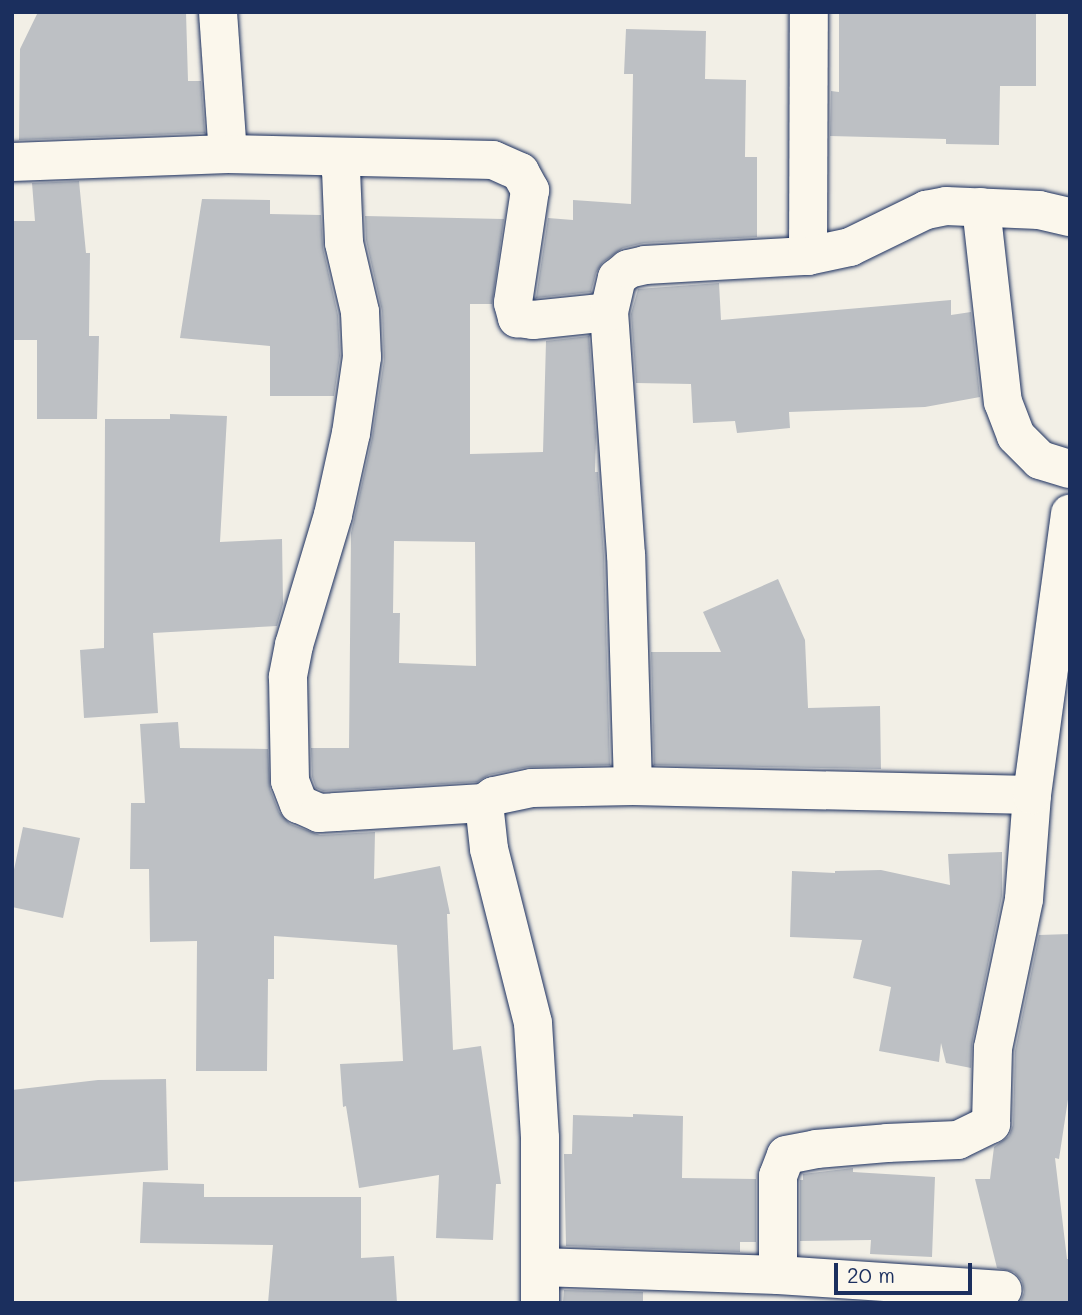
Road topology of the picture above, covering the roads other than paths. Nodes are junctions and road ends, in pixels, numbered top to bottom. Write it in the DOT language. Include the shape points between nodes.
graph roads {
  1 [pos="218,12"];
  2 [pos="809,12"];
  3 [pos="228,153"];
  4 [pos="334,157"];
  5 [pos="12,162"];
  6 [pos="981,206"];
  7 [pos="1070,217"];
  8 [pos="808,256"];
  9 [pos="609,312"];
  10 [pos="1070,468"];
  11 [pos="1070,514"];
  12 [pos="633,786"];
  13 [pos="1032,794"];
  14 [pos="484,803"];
  15 [pos="778,1275"];
  16 [pos="540,1285"];
  17 [pos="1002,1290"];
  1 -- 3 [label="street"];
  2 -- 8 [label="street"];
  3 -- 4 [label="street"];
  3 -- 5 [label="street"];
  4 -- 9 [label="street" via="494,160 520,172 530,190 513,303 517,318"];
  4 -- 14 [label="street" via="341,170 344,243 360,312 362,357 333,515 293,645 288,677 290,781 299,804 319,813"];
  6 -- 7 [label="street"];
  6 -- 8 [label="street" via="926,210 873,238"];
  6 -- 10 [label="street" via="1003,402 1016,436 1040,460"];
  8 -- 9 [label="street" via="628,269 617,278"];
  9 -- 12 [label="street" via="626,555"];
  11 -- 13 [label="street"];
  12 -- 13 [label="street"];
  12 -- 14 [label="street" via="532,788 494,796"];
  13 -- 15 [label="street" via="1024,899 993,1048 991,1124 958,1140 786,1155 778,1176"];
  14 -- 16 [label="street" via="489,849 533,1023 540,1138"];
  15 -- 16 [label="street"];
  15 -- 17 [label="street"];
}
